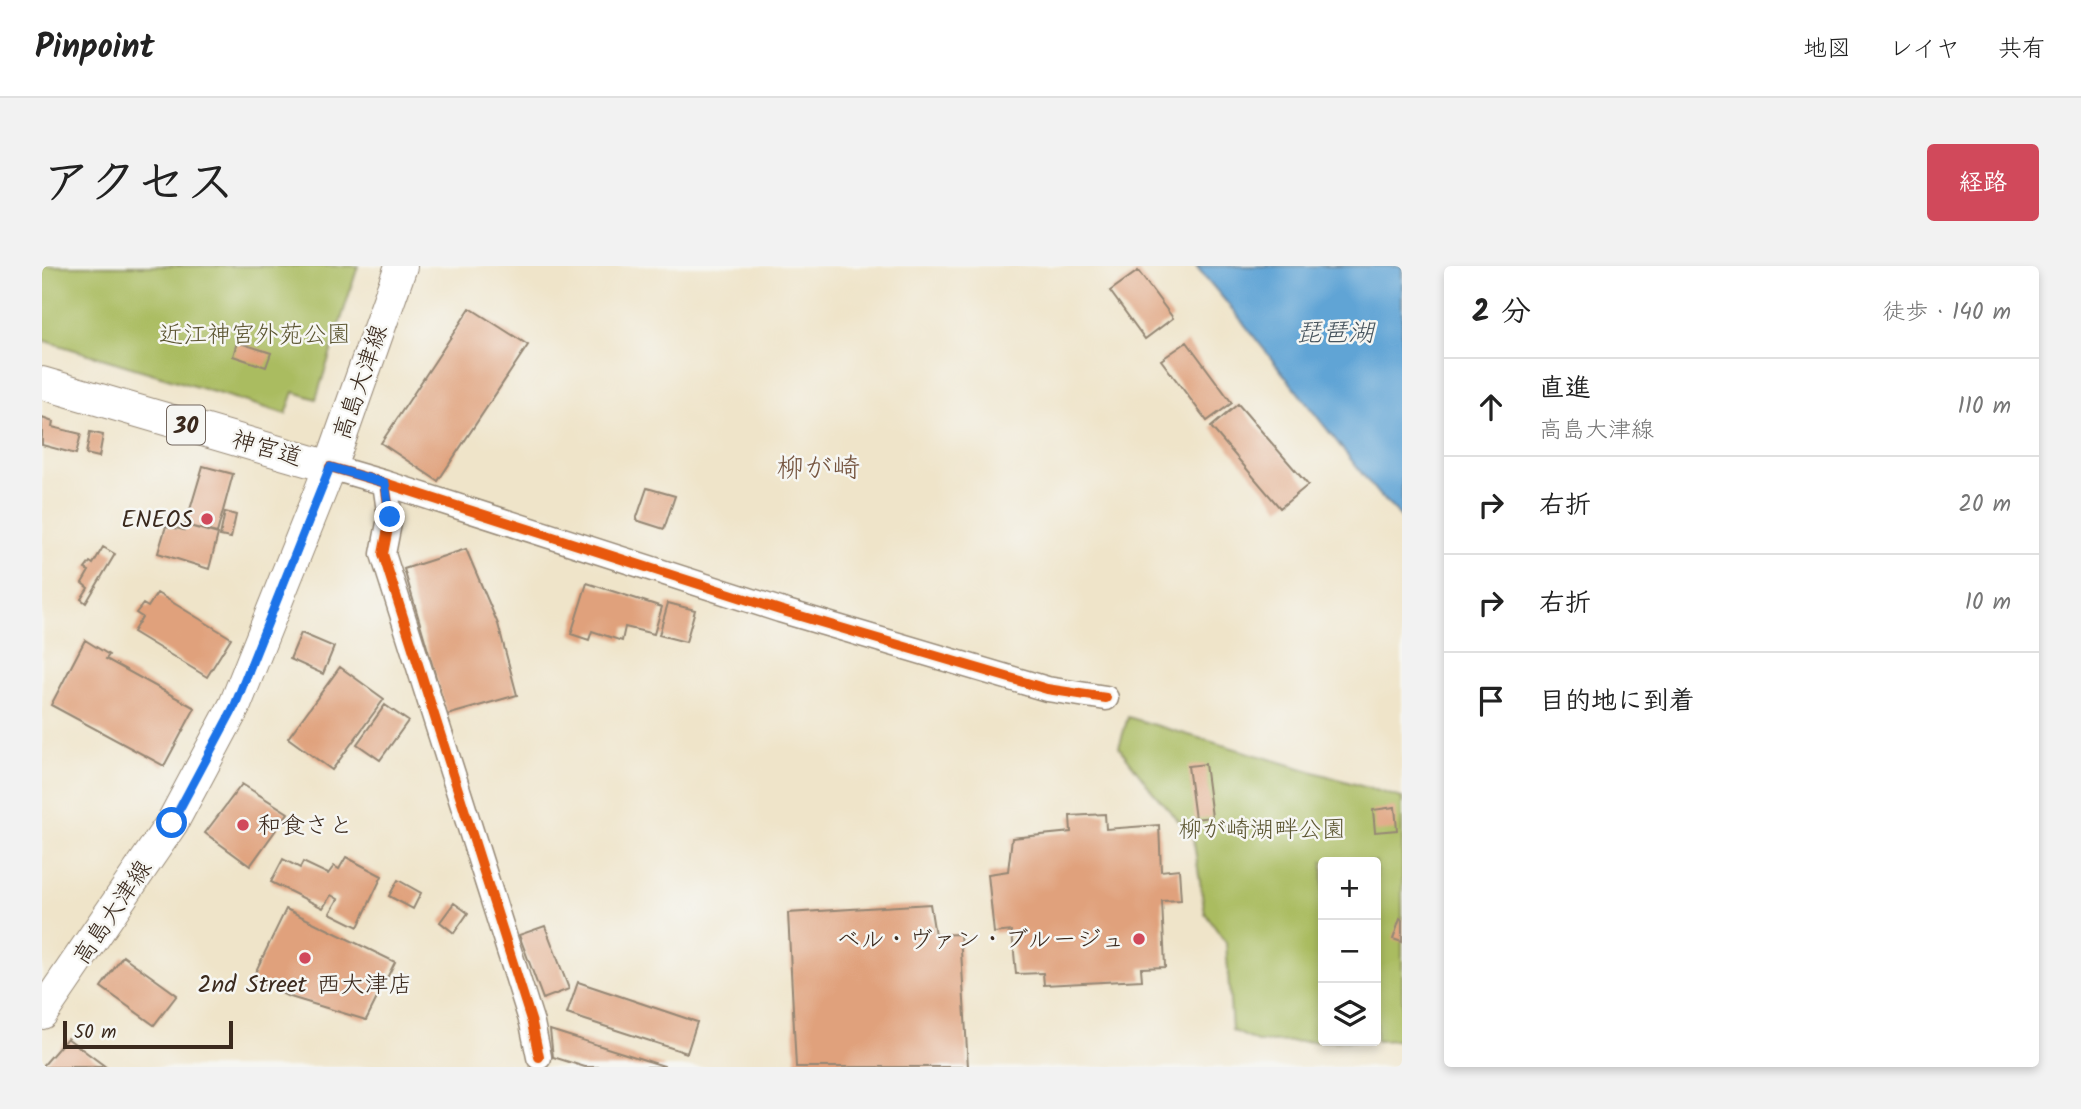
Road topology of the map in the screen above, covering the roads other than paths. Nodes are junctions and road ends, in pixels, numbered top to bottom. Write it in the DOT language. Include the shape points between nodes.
graph roads {
  1 [pos="401,266"];
  2 [pos="42,383"];
  3 [pos="330,467"];
  4 [pos="385,483"];
  5 [pos="1106,698"];
  6 [pos="42,1013"];
  7 [pos="539,1057"];
  1 -- 3 [label="main road, 高島大津線"];
  2 -- 3 [label="main road, 神宮道 / 30"];
  3 -- 4 [label="street"];
  3 -- 6 [label="main road, 高島大津線" via="235,705 214,746 172,823"];
  4 -- 5 [label="street" via="794,614 1048,689"];
  4 -- 7 [label="street" via="390,517 383,554"];
}
